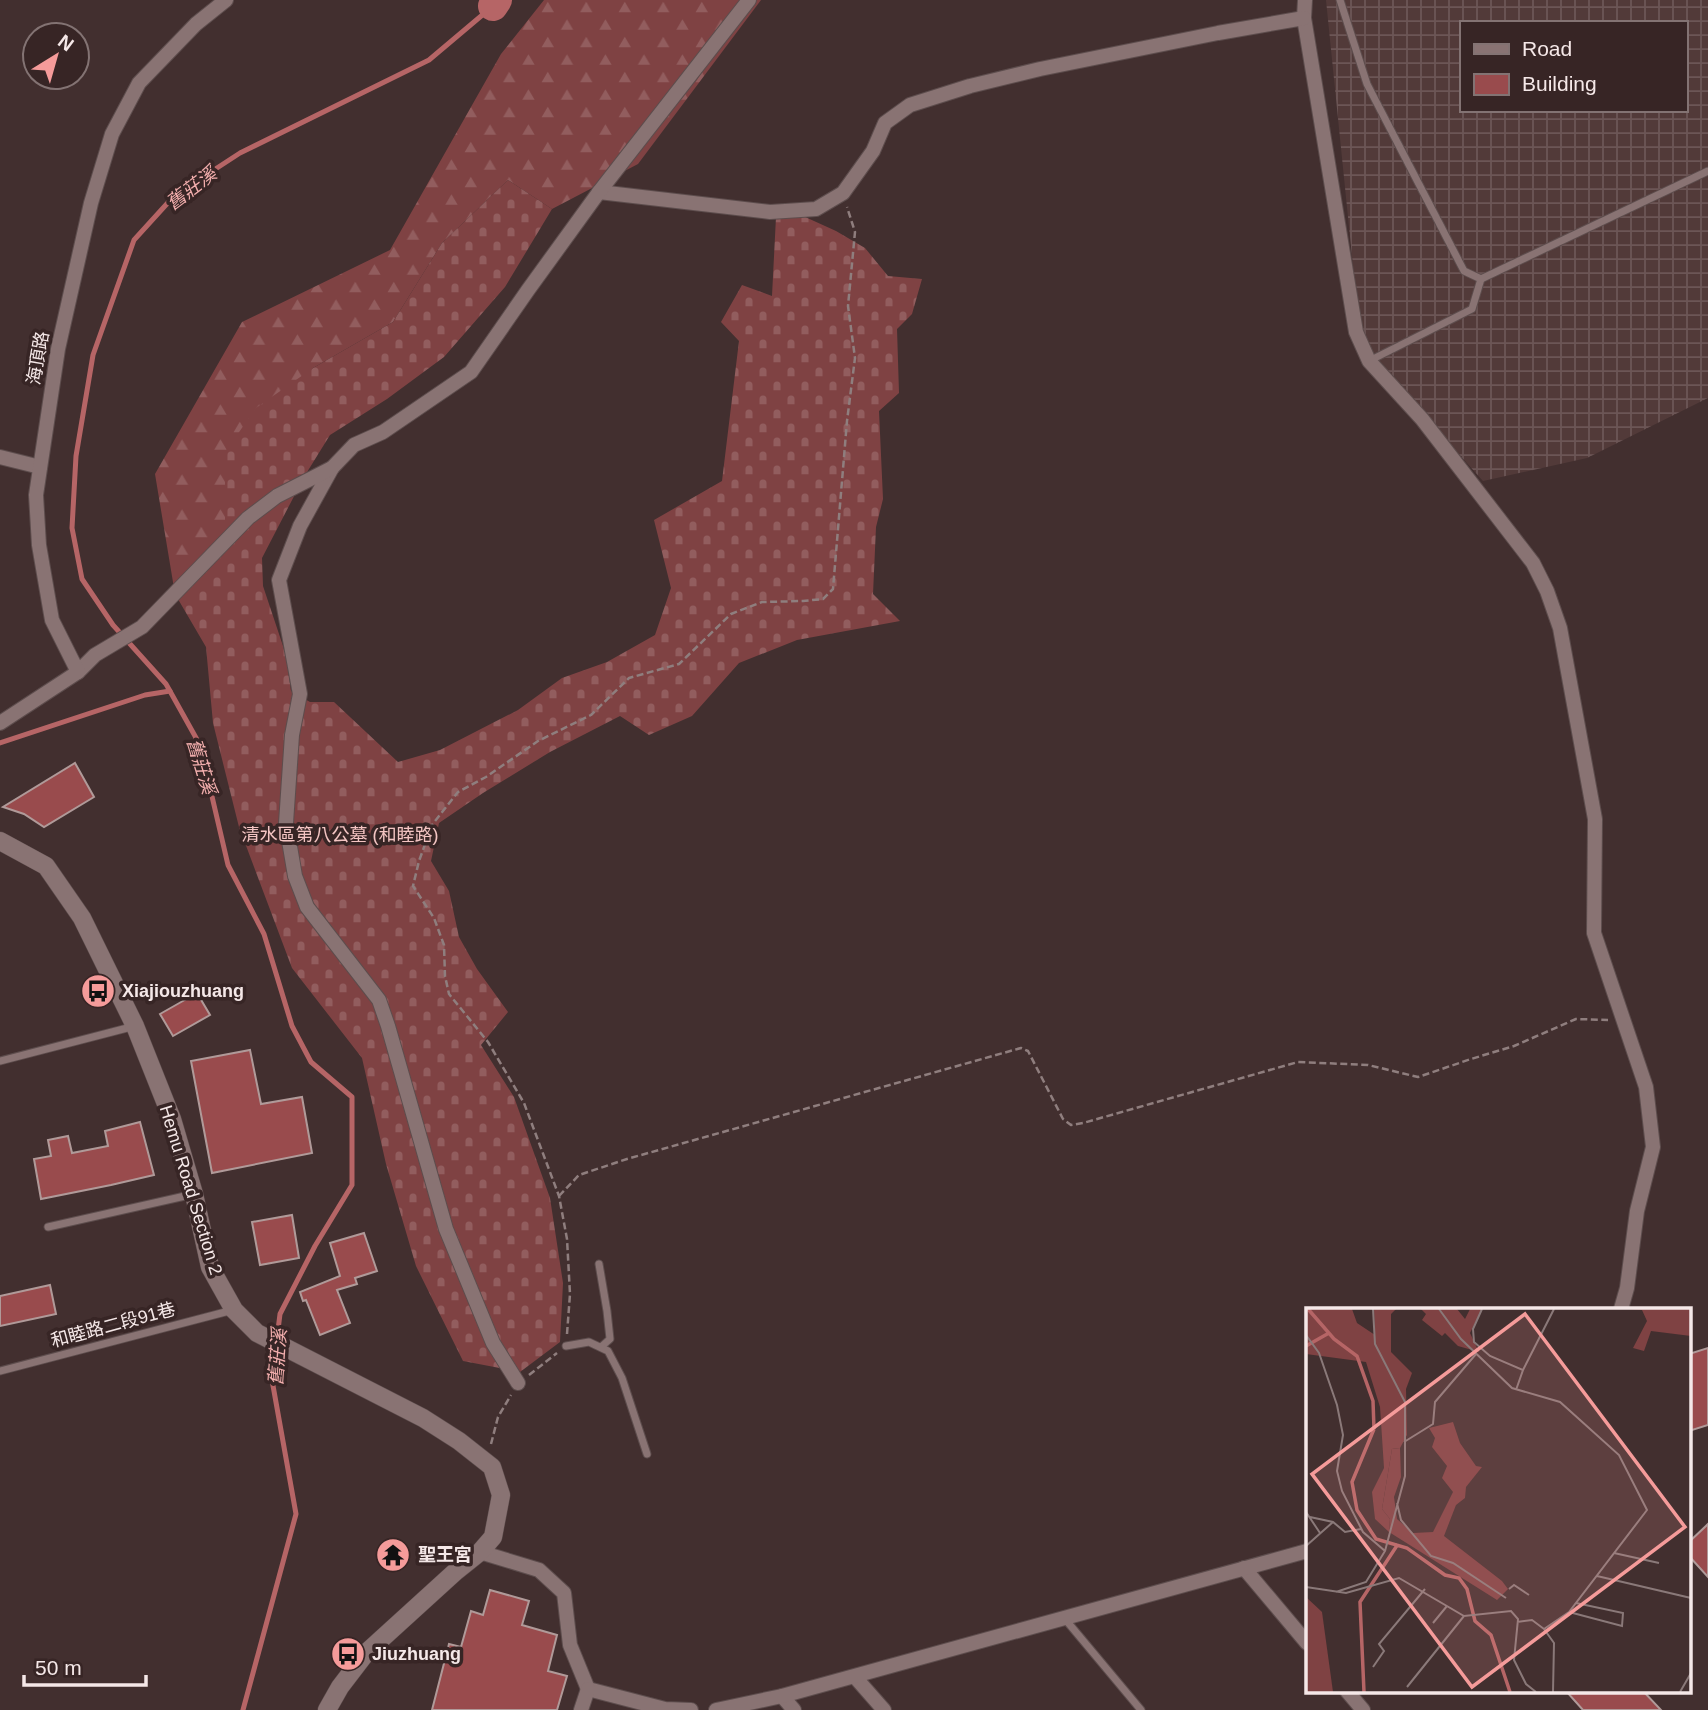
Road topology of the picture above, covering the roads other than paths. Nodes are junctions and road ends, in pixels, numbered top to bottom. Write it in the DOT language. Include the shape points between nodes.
graph roads {
  1 [pos="226,0"];
  2 [pos="748,0"];
  3 [pos="1305,0"];
  4 [pos="1340,0"];
  5 [pos="1304,18"];
  6 [pos="1708,171"];
  7 [pos="599,192"];
  8 [pos="1481,279"];
  9 [pos="1370,360"];
  10 [pos="0,457"];
  11 [pos="40,467"];
  12 [pos="332,468"];
  13 [pos="78,673"];
  14 [pos="0,723"];
  15 [pos="0,841"];
  16 [pos="135,1026"];
  17 [pos="0,1061"];
  18 [pos="194,1194"];
  19 [pos="48,1227"];
  20 [pos="599,1264"];
  21 [pos="1621,1308"];
  22 [pos="233,1310"];
  23 [pos="566,1346"];
  24 [pos="601,1347"];
  25 [pos="0,1371"];
  26 [pos="518,1383"];
  27 [pos="647,1454"];
  28 [pos="1306,1551"];
  29 [pos="480,1552"];
  30 [pos="1244,1568"];
  31 [pos="1065,1619"];
  32 [pos="1306,1642"];
  33 [pos="855,1677"];
  34 [pos="589,1689"];
  35 [pos="1348,1692"];
  36 [pos="782,1696"];
  37 [pos="327,1710"];
  38 [pos="581,1710"];
  39 [pos="691,1710"];
  40 [pos="716,1710"];
  41 [pos="794,1710"];
  42 [pos="884,1710"];
  43 [pos="1141,1710"];
  44 [pos="1363,1710"];
  1 -- 11 [label="street, 海頂路" via="139,83 112,134 91,203 58,349"];
  2 -- 7 [label="street"];
  3 -- 5 [label="street"];
  4 -- 8 [label="lane" via="1367,84 1464,271"];
  5 -- 7 [label="street" via="1040,69 910,105 886,123 873,151 843,193 816,209 770,212"];
  5 -- 9 [label="street" via="1356,332"];
  6 -- 8 [label="lane"];
  7 -- 12 [label="street" via="471,372 383,432 354,445"];
  8 -- 9 [label="lane" via="1472,309"];
  9 -- 21 [label="street" via="1422,419 1533,563 1560,628 1595,819 1594,933 1646,1087 1653,1147"];
  10 -- 11 [label="street"];
  11 -- 13 [label="street, 海頂路" via="36,495 39,545 52,620"];
  12 -- 13 [label="street" via="277,496 248,517 142,627 96,655"];
  12 -- 26 [label="street" via="300,526 279,580 300,694 292,734 286,823 295,876 307,907 379,1000 446,1229 493,1343"];
  13 -- 14 [label="street"];
  15 -- 16 [label="street, Hemu Road Section 2" via="46,866 63,889"];
  16 -- 17 [label="lane"];
  16 -- 18 [label="street, Hemu Road Section 2" via="172,1119"];
  18 -- 19 [label="lane"];
  18 -- 22 [label="street, Hemu Road Section 2" via="210,1267"];
  20 -- 24 [label="lane" via="610,1339"];
  22 -- 25 [label="lane, 和睦路二段91巷"];
  22 -- 29 [label="street, Hemu Road Section 2" via="257,1333 423,1418 492,1467 501,1496 493,1537"];
  23 -- 24 [label="lane" via="589,1342"];
  24 -- 27 [label="lane" via="608,1351 622,1378"];
  28 -- 30 [label="street"];
  29 -- 34 [label="street" via="539,1570 564,1593 570,1645"];
  29 -- 37 [label="street" via="366,1653"];
  30 -- 31 [label="street"];
  30 -- 32 [label="street"];
  31 -- 33 [label="street"];
  31 -- 43 [label="lane"];
  33 -- 36 [label="street"];
  33 -- 42 [label="street"];
  34 -- 38 [label="street"];
  34 -- 39 [label="street" via="665,1709"];
  35 -- 44 [label="street"];
  36 -- 40 [label="street"];
  36 -- 41 [label="street"];
}
